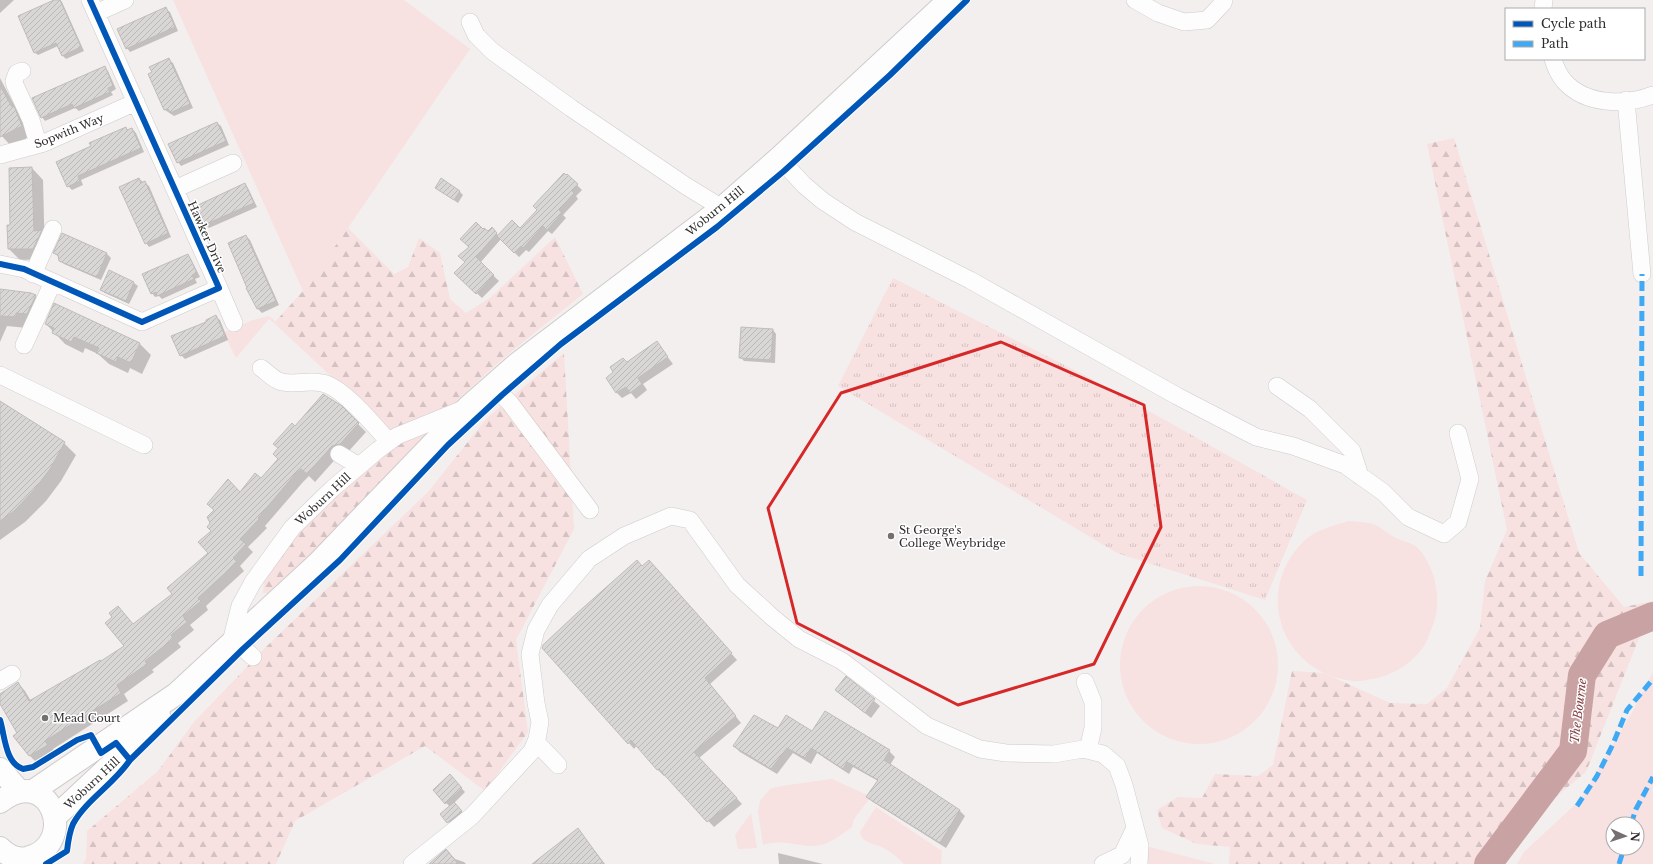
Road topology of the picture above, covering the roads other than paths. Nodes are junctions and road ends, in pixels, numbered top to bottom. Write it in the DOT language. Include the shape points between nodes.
graph roads {
  1 [pos="125,0"];
  2 [pos="949,0"];
  3 [pos="1135,0"];
  4 [pos="1224,0"];
  5 [pos="93,6"];
  6 [pos="470,22"];
  7 [pos="1553,60"];
  8 [pos="22,71"];
  9 [pos="1653,95"];
  10 [pos="1626,100"];
  11 [pos="136,102"];
  12 [pos="38,144"];
  13 [pos="0,155"];
  14 [pos="779,158"];
  15 [pos="233,163"];
  16 [pos="175,189"];
  17 [pos="722,208"];
  18 [pos="53,229"];
  19 [pos="0,264"];
  20 [pos="34,274"];
  21 [pos="1642,274"];
  22 [pos="52,282"];
  23 [pos="219,288"];
  24 [pos="234,323"];
  25 [pos="24,344"];
  26 [pos="261,368"];
  27 [pos="0,376"];
  28 [pos="493,386"];
  29 [pos="1277,386"];
  30 [pos="468,407"];
  31 [pos="1458,433"];
  32 [pos="389,442"];
  33 [pos="144,445"];
  34 [pos="338,454"];
  35 [pos="359,466"];
  36 [pos="1360,476"];
  37 [pos="590,510"];
  38 [pos="233,641"];
  39 [pos="253,657"];
  40 [pos="1085,682"];
  41 [pos="176,694"];
  42 [pos="536,742"];
  43 [pos="1088,750"];
  44 [pos="558,765"];
  45 [pos="0,769"];
  46 [pos="26,791"];
  47 [pos="0,802"];
  48 [pos="55,817"];
  49 [pos="1135,828"];
  50 [pos="6,856"];
  51 [pos="412,864"];
  52 [pos="1103,864"];
  53 [pos="1139,864"];
  1 -- 5 [label="street"];
  2 -- 14 [label="main road, Woburn Hill"];
  3 -- 4 [label="street" via="1184,22 1207,20"];
  5 -- 11 [label="street, Hawker Drive"];
  6 -- 17 [label="street" via="476,35 492,51 571,108"];
  7 -- 10 [label="street" via="1563,80 1577,92 1592,99"];
  8 -- 12 [label="street" via="17,74 14,81 31,120"];
  9 -- 10 [label="street"];
  10 -- 21 [label="street"];
  11 -- 12 [label="street, Sopwith Way"];
  11 -- 16 [label="street, Hawker Drive"];
  12 -- 13 [label="street, Sopwith Way"];
  14 -- 17 [label="main road, Woburn Hill"];
  14 -- 36 [label="street" via="804,185 855,222 970,280 1177,396 1256,437 1293,446 1345,466"];
  15 -- 16 [label="street"];
  16 -- 23 [label="street, Hawker Drive"];
  17 -- 28 [label="main road, Woburn Hill" via="597,302"];
  18 -- 20 [label="street"];
  19 -- 20 [label="street, Hawker Drive"];
  20 -- 22 [label="street, Hawker Drive"];
  22 -- 23 [label="street, Hawker Drive" via="142,322"];
  22 -- 25 [label="street"];
  23 -- 24 [label="street, Hawker Drive"];
  26 -- 32 [label="street" via="280,382 324,383 366,415"];
  27 -- 33 [label="street"];
  28 -- 30 [label="main road, Woburn Hill"];
  28 -- 37 [label="street" via="510,403"];
  29 -- 36 [label="street" via="1310,409 1352,451"];
  30 -- 32 [label="street, Woburn Hill" via="397,436"];
  30 -- 38 [label="main road, Woburn Hill" via="318,563"];
  31 -- 36 [label="street" via="1470,479 1458,522 1444,534 1408,517 1383,492"];
  32 -- 35 [label="street, Woburn Hill"];
  34 -- 35 [label="street"];
  35 -- 38 [label="street, Woburn Hill" via="292,528 270,558 240,606"];
  38 -- 39 [label="street"];
  38 -- 41 [label="main road, Woburn Hill"];
  40 -- 43 [label="street" via="1093,702 1093,728"];
  41 -- 46 [label="main road, Woburn Hill"];
  41 -- 48 [label="main road, Woburn Hill" via="130,748"];
  42 -- 43 [label="street" via="540,722 530,654 536,630 550,605 589,559 624,536 671,516 690,520 737,585 799,639 842,661 927,726 980,749 1006,753 1054,754"];
  42 -- 44 [label="street"];
  42 -- 51 [label="street" via="532,751 472,816"];
  43 -- 49 [label="street" via="1102,754 1117,766"];
  45 -- 46 [label="main road"];
  46 -- 47 [label="main road, Woburn Hill" via="9,796"];
  46 -- 48 [label="main road" via="46,801"];
  48 -- 50 [label="main road" via="54,833 45,849 23,859"];
  49 -- 52 [label="street" via="1122,855"];
  49 -- 53 [label="street" via="1140,846"];
}
